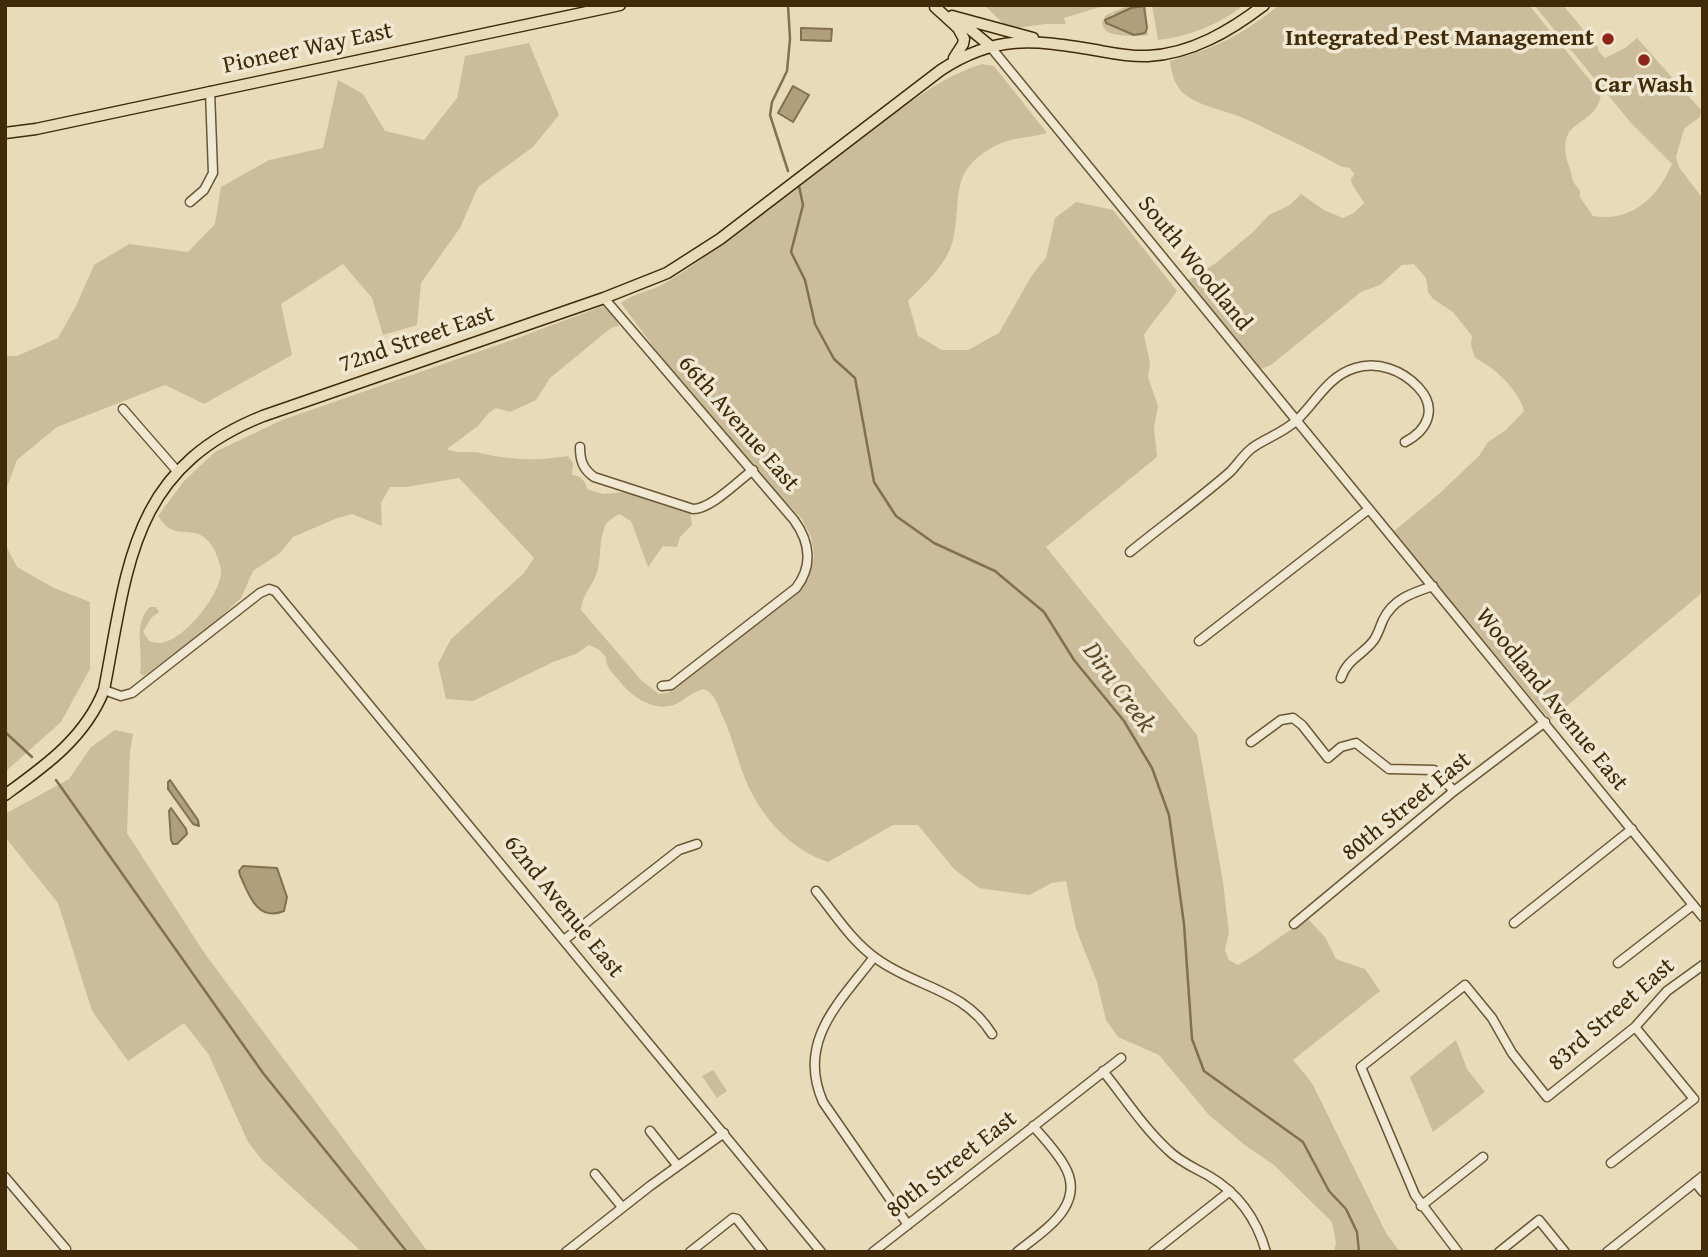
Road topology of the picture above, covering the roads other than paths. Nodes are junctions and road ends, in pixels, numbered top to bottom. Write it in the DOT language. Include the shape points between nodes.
graph roads {
  1 [pos="620,5"];
  2 [pos="1264,5"];
  3 [pos="933,6"];
  4 [pos="952,16"];
  5 [pos="1047,42"];
  6 [pos="989,45"];
  7 [pos="941,70"];
  8 [pos="210,91"];
  9 [pos="5,133"];
  10 [pos="190,202"];
  11 [pos="604,298"];
  12 [pos="123,409"];
  13 [pos="1297,420"];
  14 [pos="1405,442"];
  15 [pos="580,447"];
  16 [pos="753,470"];
  17 [pos="177,471"];
  18 [pos="1369,509"];
  19 [pos="1130,552"];
  20 [pos="1433,586"];
  21 [pos="1199,641"];
  22 [pos="1341,678"];
  23 [pos="662,686"];
  24 [pos="104,690"];
  25 [pos="1545,722"];
  26 [pos="1251,742"];
  27 [pos="1454,791"];
  28 [pos="5,795"];
  29 [pos="1632,829"];
  30 [pos="697,844"];
  31 [pos="816,891"];
  32 [pos="1693,905"];
  33 [pos="1703,917"];
  34 [pos="1514,923"];
  35 [pos="1294,924"];
  36 [pos="564,940"];
  37 [pos="874,957"];
  38 [pos="1618,963"];
  39 [pos="1703,965"];
  40 [pos="1635,1027"];
  41 [pos="992,1034"];
  42 [pos="1121,1058"];
  43 [pos="1103,1071"];
  44 [pos="1034,1126"];
  45 [pos="650,1131"];
  46 [pos="724,1133"];
  47 [pos="1483,1157"];
  48 [pos="1611,1163"];
  49 [pos="677,1166"];
  50 [pos="595,1174"];
  51 [pos="5,1177"];
  52 [pos="1699,1179"];
  53 [pos="1230,1191"];
  54 [pos="1703,1192"];
  55 [pos="1421,1206"];
  56 [pos="622,1207"];
  57 [pos="908,1224"];
  58 [pos="66,1249"];
  59 [pos="566,1252"];
  60 [pos="690,1252"];
  61 [pos="763,1252"];
  62 [pos="821,1252"];
  63 [pos="873,1252"];
  64 [pos="1017,1252"];
  65 [pos="1153,1252"];
  66 [pos="1266,1252"];
  67 [pos="1458,1252"];
  68 [pos="1499,1252"];
  69 [pos="1565,1252"];
  70 [pos="1607,1252"];
  1 -- 8 [label="main road, Pioneer Way East"];
  2 -- 5 [label="main road" via="1226,32 1163,54 1131,56"];
  3 -- 4 [label="main road"];
  3 -- 7 [label="main road" via="964,39 961,50"];
  4 -- 5 [label="main road"];
  4 -- 6 [label="main road"];
  5 -- 6 [label="main road, 72nd Street East"];
  6 -- 7 [label="main road, 72nd Street East"];
  6 -- 13 [label="street, South Woodland"];
  7 -- 11 [label="main road, 72nd Street East" via="694,257 667,274"];
  8 -- 9 [label="main road, Pioneer Way East"];
  8 -- 10 [label="street" via="212,173 204,190"];
  11 -- 16 [label="street, 66th Avenue East"];
  11 -- 17 [label="main road, 72nd Street East" via="247,422 211,442"];
  12 -- 17 [label="street"];
  13 -- 14 [label="street" via="1338,376 1354,368 1385,367 1411,379 1429,408 1425,426"];
  13 -- 18 [label="street, South Woodland"];
  13 -- 19 [label="street" via="1253,447"];
  15 -- 16 [label="street" via="581,462 594,477 693,509 701,509"];
  16 -- 23 [label="street, 66th Avenue East" via="804,538 808,550 804,577 671,685"];
  17 -- 24 [label="main road, 72nd Street East" via="151,509 134,548"];
  18 -- 20 [label="street, Woodland Avenue East"];
  18 -- 21 [label="street"];
  20 -- 22 [label="street" via="1394,604 1375,639 1347,664"];
  20 -- 25 [label="street, Woodland Avenue East"];
  24 -- 28 [label="main road, 72nd Street East" via="69,744"];
  24 -- 36 [label="street, 62nd Avenue East" via="121,696 132,693 260,593 272,589"];
  25 -- 27 [label="street, 80th Street East"];
  25 -- 29 [label="street, Woodland Avenue East"];
  26 -- 27 [label="street" via="1281,720 1293,718 1328,758 1341,747 1356,743 1389,769 1436,771"];
  27 -- 35 [label="street, 80th Street East"];
  29 -- 32 [label="street, Woodland Avenue East"];
  29 -- 34 [label="street"];
  30 -- 36 [label="street" via="679,850"];
  31 -- 37 [label="street"];
  32 -- 33 [label="street, Woodland Avenue East"];
  32 -- 38 [label="street"];
  36 -- 46 [label="street, 62nd Avenue East"];
  37 -- 41 [label="street" via="961,1001"];
  37 -- 57 [label="street" via="825,1023 815,1049 816,1081 823,1102"];
  39 -- 40 [label="street, 83rd Street East" via="1667,991"];
  40 -- 48 [label="street" via="1694,1099"];
  40 -- 55 [label="street, 83rd Street East" via="1547,1097 1465,985 1361,1066"];
  42 -- 43 [label="street, 80th Street East"];
  43 -- 44 [label="street, 80th Street East"];
  43 -- 53 [label="street" via="1158,1141"];
  44 -- 57 [label="street, 80th Street East"];
  44 -- 64 [label="street" via="1068,1172 1070,1198 1057,1220"];
  45 -- 49 [label="street"];
  46 -- 49 [label="street"];
  46 -- 62 [label="street, 62nd Avenue East"];
  47 -- 55 [label="street"];
  49 -- 56 [label="street"];
  50 -- 56 [label="street"];
  51 -- 58 [label="street"];
  52 -- 54 [label="street"];
  52 -- 70 [label="street"];
  53 -- 65 [label="street"];
  53 -- 66 [label="street" via="1249,1213"];
  55 -- 67 [label="street"];
  56 -- 59 [label="street"];
  57 -- 63 [label="street, 80th Street East"];
  60 -- 61 [label="street" via="733,1218"];
  68 -- 69 [label="street" via="1539,1220"];
}
